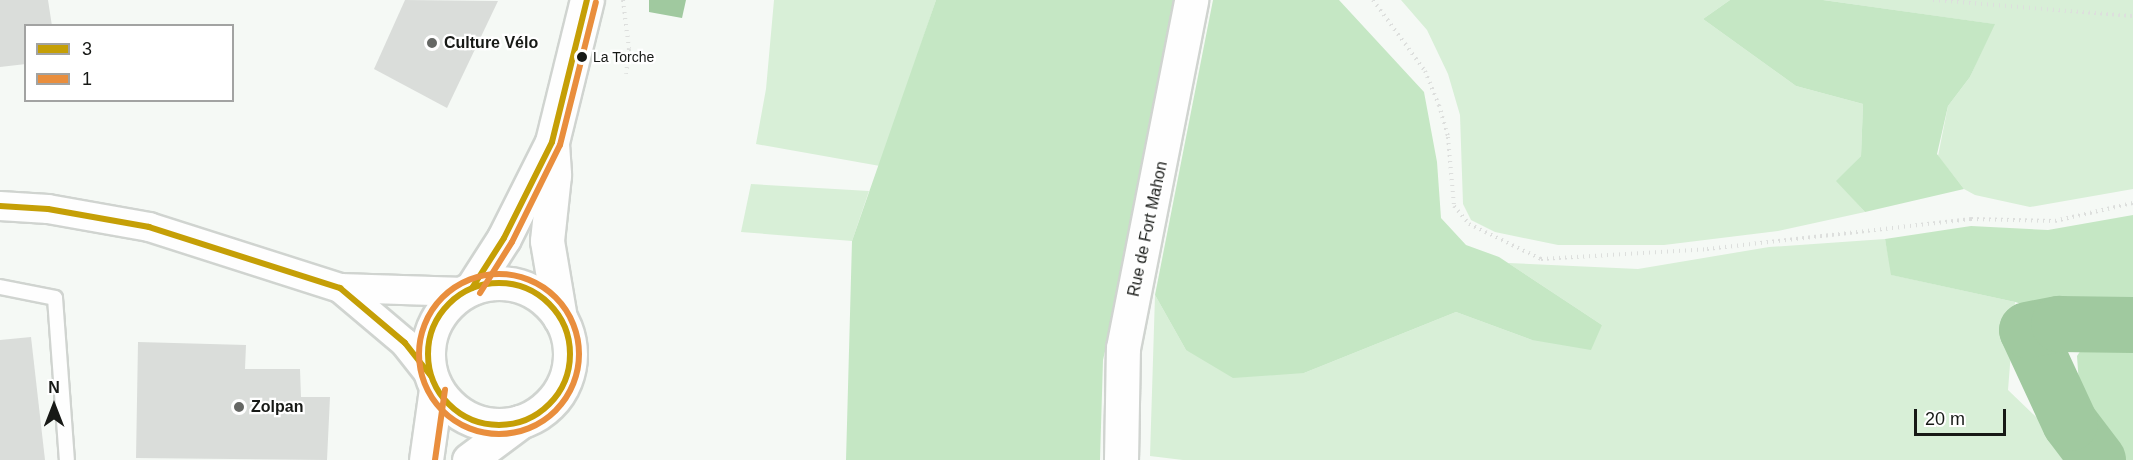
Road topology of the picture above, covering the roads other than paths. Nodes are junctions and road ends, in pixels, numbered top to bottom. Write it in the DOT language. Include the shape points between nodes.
graph roads {
  1 [pos="587,0"];
  2 [pos="1191,0"];
  3 [pos="552,142"];
  4 [pos="0,206"];
  5 [pos="0,287"];
  6 [pos="340,288"];
  7 [pos="468,290"];
  8 [pos="560,318"];
  9 [pos="434,382"];
  10 [pos="520,422"];
  11 [pos="67,460"];
  12 [pos="426,460"];
  13 [pos="469,460"];
  14 [pos="1120,460"];
  1 -- 3 [label="street"];
  2 -- 14 [label="street, Rue de Fort Mahon" via="1123,348"];
  3 -- 7 [label="street" via="504,238"];
  3 -- 8 [label="street" via="554,174 547,241"];
  4 -- 6 [label="street" via="48,209 149,228"];
  5 -- 11 [label="lane" via="55,298"];
  6 -- 7 [label="street"];
  6 -- 9 [label="street" via="405,343"];
  7 -- 8 [label="street" via="489,283 513,284 536,293"];
  7 -- 9 [label="street" via="448,303 435,322 428,344"];
  8 -- 10 [label="street" via="570,353 567,377 555,398 538,414"];
  9 -- 10 [label="street" via="450,407 469,420 492,425"];
  9 -- 12 [label="street"];
  10 -- 13 [label="street"];
}
